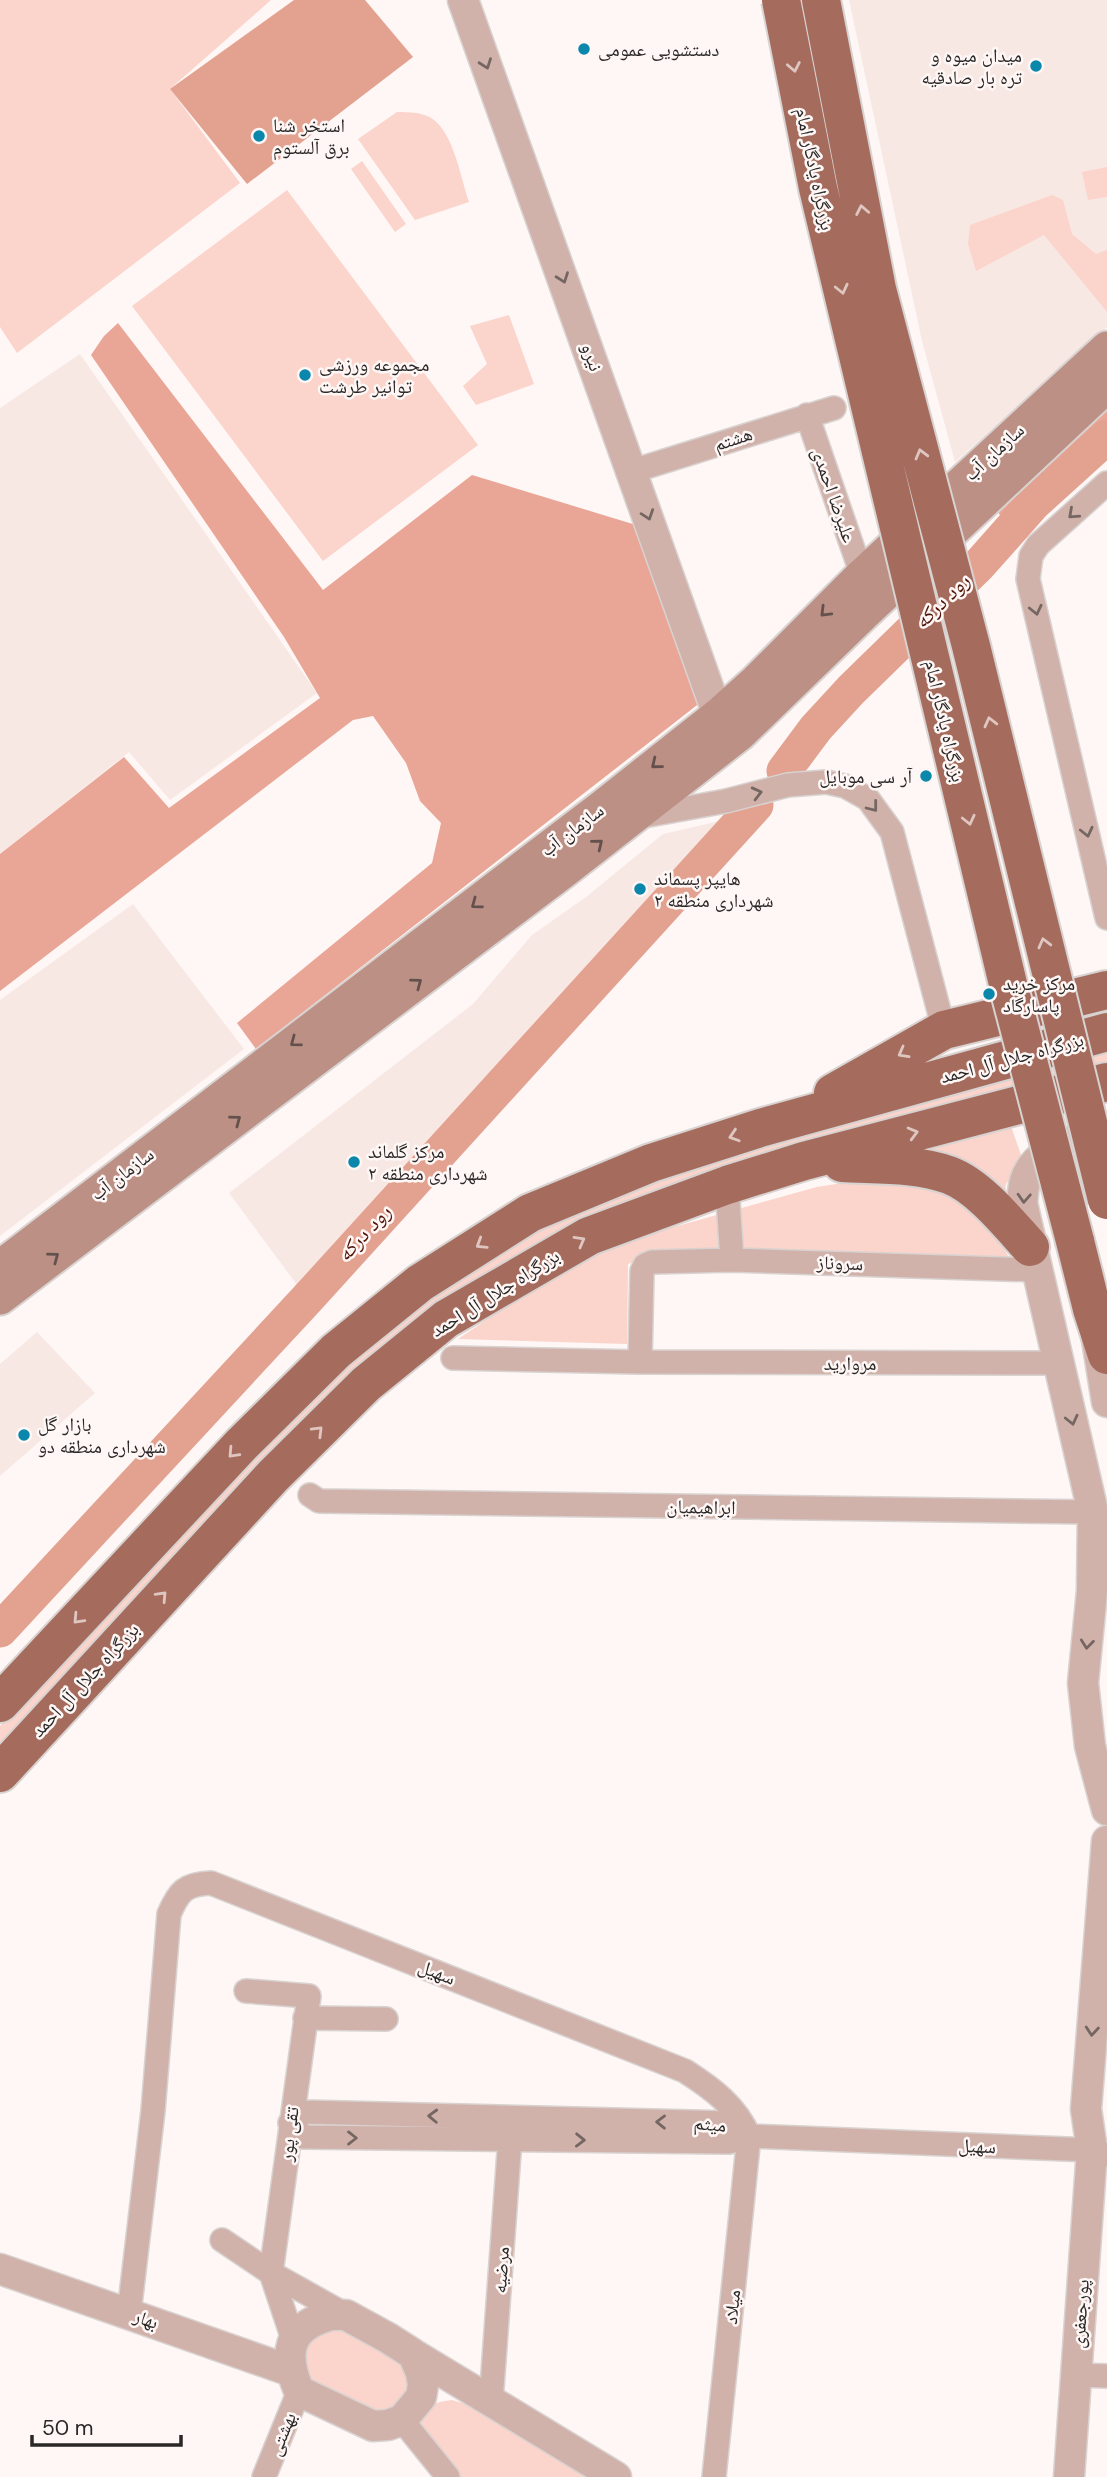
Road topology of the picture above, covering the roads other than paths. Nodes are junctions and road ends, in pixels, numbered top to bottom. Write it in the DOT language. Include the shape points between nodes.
graph roads {
  1 [pos="463,0"];
  2 [pos="781,0"];
  3 [pos="821,0"];
  4 [pos="1107,348"];
  5 [pos="1107,386"];
  6 [pos="834,408"];
  7 [pos="1059,411"];
  8 [pos="807,415"];
  9 [pos="633,471"];
  10 [pos="1107,483"];
  11 [pos="859,591"];
  12 [pos="718,715"];
  13 [pos="630,819"];
  14 [pos="1107,918"];
  15 [pos="1107,990"];
  16 [pos="943,1030"];
  17 [pos="1107,1032"];
  18 [pos="1107,1082"];
  19 [pos="782,1121"];
  20 [pos="1107,1149"];
  21 [pos="804,1161"];
  22 [pos="727,1185"];
  23 [pos="1107,1200"];
  24 [pos="1033,1258"];
  25 [pos="732,1260"];
  26 [pos="0,1267"];
  27 [pos="0,1298"];
  28 [pos="1092,1309"];
  29 [pos="1107,1355"];
  30 [pos="453,1358"];
  31 [pos="640,1362"];
  32 [pos="1059,1363"];
  33 [pos="1107,1402"];
  34 [pos="310,1495"];
  35 [pos="1093,1512"];
  36 [pos="0,1703"];
  37 [pos="15,1735"];
  38 [pos="0,1773"];
  39 [pos="1107,1810"];
  40 [pos="1107,1841"];
  41 [pos="246,1991"];
  42 [pos="307,2007"];
  43 [pos="386,2018"];
  44 [pos="290,2123"];
  45 [pos="1107,2123"];
  46 [pos="511,2129"];
  47 [pos="749,2136"];
  48 [pos="1102,2148"];
  49 [pos="222,2240"];
  50 [pos="0,2269"];
  51 [pos="271,2273"];
  52 [pos="129,2313"];
  53 [pos="346,2315"];
  54 [pos="293,2339"];
  55 [pos="413,2354"];
  56 [pos="1076,2375"];
  57 [pos="1107,2376"];
  58 [pos="295,2381"];
  59 [pos="465,2385"];
  60 [pos="421,2397"];
  61 [pos="491,2401"];
  62 [pos="402,2420"];
  63 [pos="264,2477"];
  64 [pos="448,2477"];
  65 [pos="616,2477"];
  66 [pos="714,2477"];
  67 [pos="1069,2477"];
  1 -- 9 [label="street, نیرو, one-way"];
  2 -- 28 [label="highway, بزرگراه یادگار امام, one-way, bridge" via="821,202 1005,970"];
  23 -- 3 [label="highway, بزرگراه یادگار امام, one-way, bridge" via="971,646 877,289"];
  4 -- 7 [label="main road, سازمان آب"];
  5 -- 7 [label="main road, سازمان آب"];
  6 -- 8 [label="street, هشتم"];
  7 -- 11 [label="main road, سازمان آب"];
  8 -- 9 [label="street, هشتم"];
  8 -- 11 [label="street, علیرضا احمدی"];
  9 -- 12 [label="street, نیرو, one-way"];
  10 -- 14 [label="street, one-way" via="1038,545 1028,565"];
  11 -- 12 [label="main road, سازمان آب, one-way"];
  11 -- 13 [label="main road, سازمان آب" via="740,734"];
  12 -- 26 [label="main road, سازمان آب, one-way"];
  13 -- 16 [label="street, one-way" via="789,785 826,782 868,799 892,832"];
  27 -- 13 [label="main road, سازمان آب, one-way"];
  15 -- 16 [label="highway"];
  16 -- 19 [label="highway, one-way"];
  17 -- 19 [label="highway, بزرگراه جلال آل احمد"];
  21 -- 18 [label="highway, بزرگراه جلال آل احمد, one-way"];
  19 -- 36 [label="highway, بزرگراه جلال آل احمد, one-way" via="651,1163 530,1213 420,1283 336,1351 240,1445"];
  20 -- 24 [label="street, one-way" via="1083,1141 1068,1142 1038,1161 1026,1179 1022,1203"];
  21 -- 22 [label="highway, بزرگراه جلال آل احمد"];
  21 -- 24 [label="highway" via="918,1168 951,1175 991,1206"];
  22 -- 25 [label="street"];
  37 -- 22 [label="highway, بزرگراه جلال آل احمد, one-way" via="366,1384 446,1319 589,1236"];
  24 -- 25 [label="street, سروناز"];
  24 -- 32 [label="street"];
  25 -- 31 [label="street, سروناز" via="645,1265"];
  28 -- 29 [label="highway, بزرگراه یادگار امام"];
  28 -- 33 [label="street"];
  30 -- 31 [label="street, مروارید"];
  31 -- 32 [label="street, مروارید"];
  32 -- 35 [label="street, one-way"];
  34 -- 35 [label="street, ابراهیمیان" via="319,1501"];
  35 -- 39 [label="street, one-way" via="1092,1591 1083,1683 1090,1746"];
  37 -- 38 [label="highway, بزرگراه جلال آل احمد"];
  40 -- 48 [label="street, پورجعفری, one-way" via="1086,2109"];
  41 -- 42 [label="street"];
  42 -- 43 [label="street"];
  42 -- 44 [label="street, تقی پور"];
  44 -- 46 [label="street, میثم" via="304,2137"];
  44 -- 51 [label="street, تقی پور"];
  45 -- 48 [label="street, پورجعفری"];
  46 -- 47 [label="street, میثم" via="730,2123"];
  46 -- 61 [label="street, مرضیه"];
  47 -- 48 [label="street, سهیل"];
  47 -- 52 [label="street, سهیل" via="741,2117 725,2100 685,2071 211,1882 193,1884 177,1895 169,1914 153,2111"];
  47 -- 66 [label="street, میلاد"];
  48 -- 56 [label="street, پورجعفری"];
  49 -- 51 [label="street"];
  50 -- 52 [label="street, بهار"];
  51 -- 53 [label="street"];
  51 -- 54 [label="street"];
  52 -- 58 [label="street, بهار"];
  53 -- 54 [label="street" via="316,2319"];
  53 -- 55 [label="street"];
  54 -- 58 [label="street" via="290,2353"];
  55 -- 59 [label="street"];
  55 -- 60 [label="street" via="421,2373"];
  56 -- 57 [label="street"];
  56 -- 67 [label="street, پورجعفری"];
  58 -- 62 [label="street" via="366,2424"];
  58 -- 63 [label="street, بهشتی"];
  59 -- 60 [label="street"];
  59 -- 61 [label="street"];
  60 -- 62 [label="street"];
  61 -- 65 [label="street"];
  62 -- 64 [label="street"];
}
